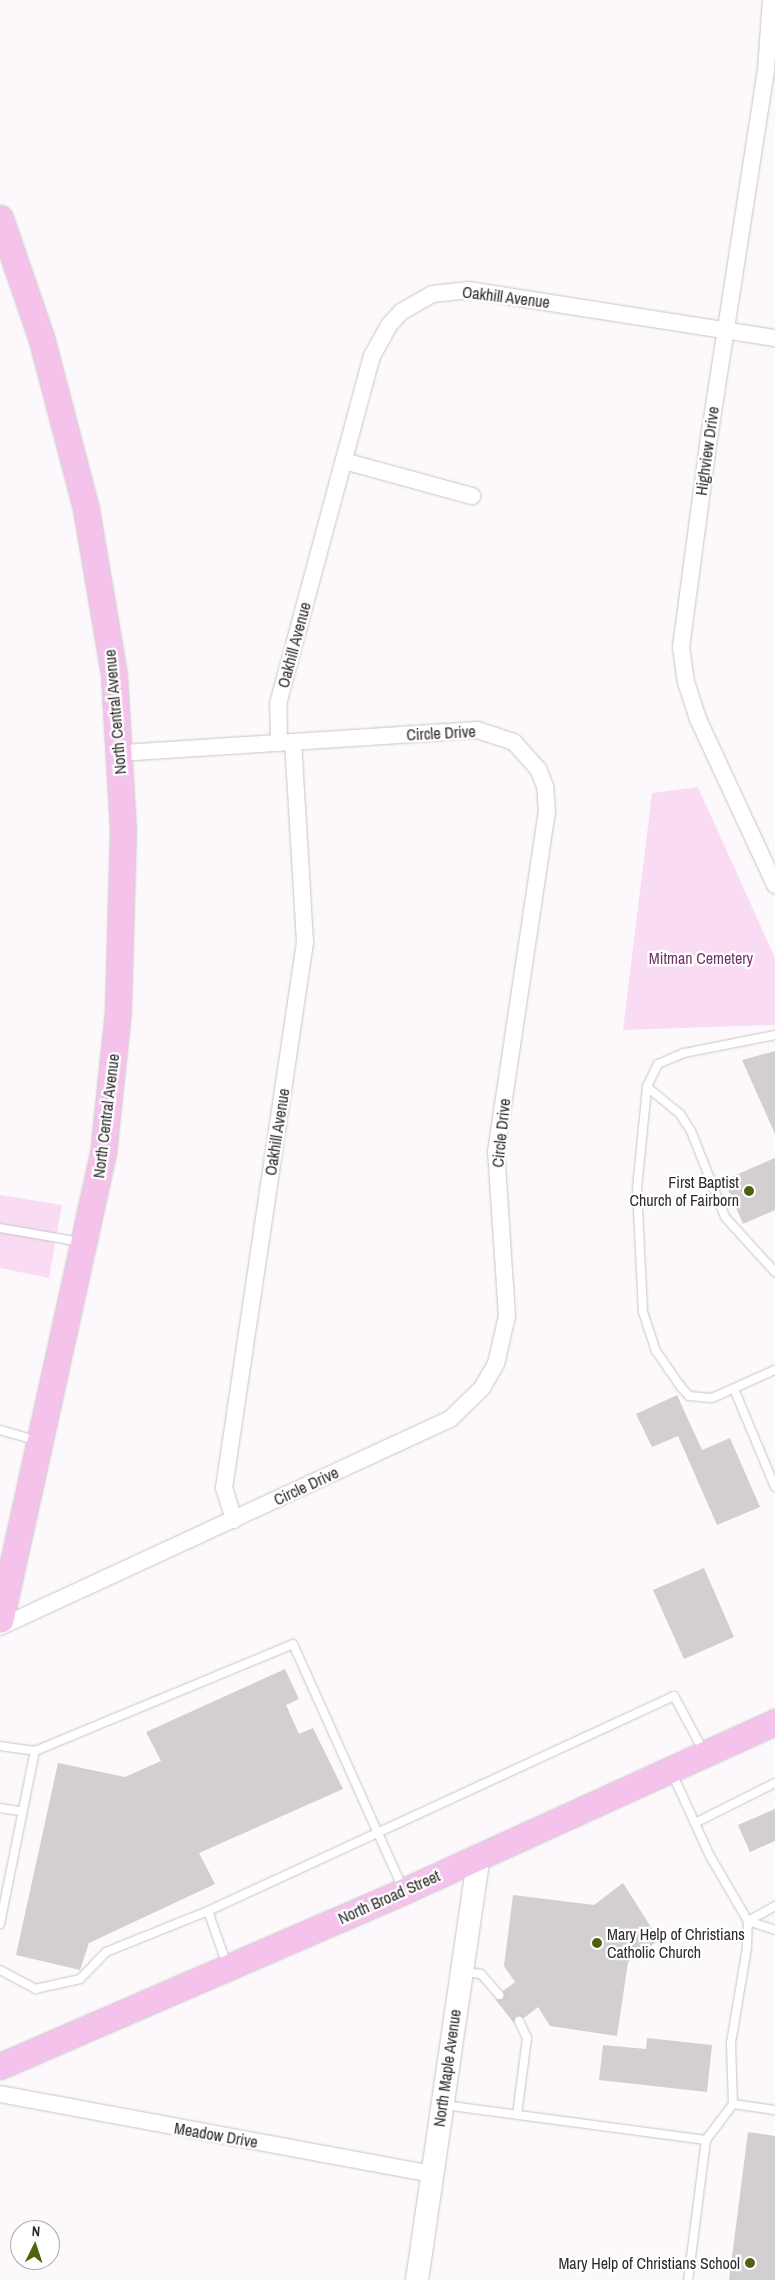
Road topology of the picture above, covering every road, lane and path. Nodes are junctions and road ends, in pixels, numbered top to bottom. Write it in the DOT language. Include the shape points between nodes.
graph roads {
  1 [pos="772,0"];
  2 [pos="768,100"];
  3 [pos="0,218"];
  4 [pos="725,330"];
  5 [pos="775,338"];
  6 [pos="344,461"];
  7 [pos="472,496"];
  8 [pos="286,742"];
  9 [pos="120,753"];
  10 [pos="775,885"];
  11 [pos="775,1035"];
  12 [pos="647,1087"];
  13 [pos="0,1228"];
  14 [pos="86,1242"];
  15 [pos="775,1272"];
  16 [pos="775,1370"];
  17 [pos="734,1389"];
  18 [pos="0,1430"];
  19 [pos="41,1441"];
  20 [pos="775,1486"];
  21 [pos="234,1520"];
  22 [pos="4,1588"];
  23 [pos="0,1620"];
  24 [pos="0,1627"];
  25 [pos="775,1722"];
  26 [pos="0,1746"];
  27 [pos="35,1752"];
  28 [pos="705,1754"];
  29 [pos="671,1770"];
  30 [pos="775,1783"];
  31 [pos="0,1808"];
  32 [pos="20,1811"];
  33 [pos="695,1823"];
  34 [pos="377,1831"];
  35 [pos="479,1857"];
  36 [pos="404,1890"];
  37 [pos="775,1906"];
  38 [pos="208,1911"];
  39 [pos="748,1921"];
  40 [pos="0,1924"];
  41 [pos="775,1930"];
  42 [pos="228,1967"];
  43 [pos="0,1970"];
  44 [pos="461,1971"];
  45 [pos="499,1995"];
  46 [pos="519,2021"];
  47 [pos="0,2066"];
  48 [pos="0,2094"];
  49 [pos="733,2104"];
  50 [pos="442,2105"];
  51 [pos="775,2110"];
  52 [pos="517,2115"];
  53 [pos="706,2140"];
  54 [pos="432,2174"];
  55 [pos="417,2280"];
  56 [pos="688,2280"];
  1 -- 2 [label="street, Highview Drive"];
  2 -- 4 [label="street, Highview Drive"];
  3 -- 9 [label="main road, North Central Avenue" via="59,399 104,603"];
  4 -- 5 [label="street, Oakhill Avenue"];
  4 -- 6 [label="street, Oakhill Avenue" via="468,290 432,294 401,312 379,340"];
  4 -- 10 [label="street, Highview Drive" via="681,647 686,682 698,718"];
  6 -- 7 [label="street"];
  6 -- 8 [label="street, Oakhill Avenue" via="278,704"];
  8 -- 9 [label="street, Circle Drive"];
  8 -- 21 [label="street, Oakhill Avenue" via="306,942 224,1488"];
  8 -- 21 [label="street, Circle Drive" via="477,730 495,733 514,742 538,769 545,786 547,812 496,1152 507,1316 496,1364 482,1388 450,1420"];
  9 -- 14 [label="main road, North Central Avenue" via="122,915 118,1011 103,1152"];
  11 -- 12 [label="lane" via="667,1059 652,1072"];
  12 -- 15 [label="lane" via="680,1114 691,1131 725,1217"];
  12 -- 17 [label="lane" via="637,1188 643,1312 656,1351 689,1396 712,1398"];
  13 -- 14 [label="lane"];
  14 -- 19 [label="main road, North Central Avenue"];
  16 -- 17 [label="lane"];
  17 -- 20 [label="lane"];
  18 -- 19 [label="lane"];
  19 -- 22 [label="main road, North Central Avenue"];
  21 -- 24 [label="street, Circle Drive"];
  22 -- 23 [label="main road, North Central Avenue"];
  25 -- 28 [label="main road, North Broad Street"];
  26 -- 27 [label="lane"];
  27 -- 32 [label="lane"];
  27 -- 34 [label="lane" via="293,1644"];
  28 -- 29 [label="main road, North Broad Street"];
  28 -- 34 [label="lane" via="674,1696"];
  29 -- 33 [label="lane"];
  29 -- 35 [label="main road, North Broad Street"];
  30 -- 33 [label="lane"];
  31 -- 32 [label="lane"];
  32 -- 40 [label="lane"];
  33 -- 39 [label="lane"];
  34 -- 36 [label="lane"];
  34 -- 38 [label="lane"];
  35 -- 36 [label="main road, North Broad Street"];
  35 -- 44 [label="main road, North Maple Avenue"];
  36 -- 42 [label="main road, North Broad Street"];
  37 -- 39 [label="lane"];
  38 -- 42 [label="lane"];
  38 -- 43 [label="lane" via="106,1952 80,1979 34,1989"];
  39 -- 41 [label="lane"];
  39 -- 49 [label="lane" via="747,1947 731,2043"];
  42 -- 47 [label="main road, North Broad Street"];
  44 -- 45 [label="lane" via="481,1974"];
  44 -- 50 [label="main road, North Maple Avenue"];
  46 -- 52 [label="lane" via="527,2038"];
  48 -- 54 [label="street, Meadow Drive"];
  49 -- 51 [label="lane"];
  49 -- 53 [label="lane"];
  50 -- 52 [label="lane"];
  50 -- 54 [label="main road, North Maple Avenue"];
  52 -- 53 [label="lane"];
  53 -- 56 [label="lane"];
  54 -- 55 [label="main road, North Maple Avenue"];
}
